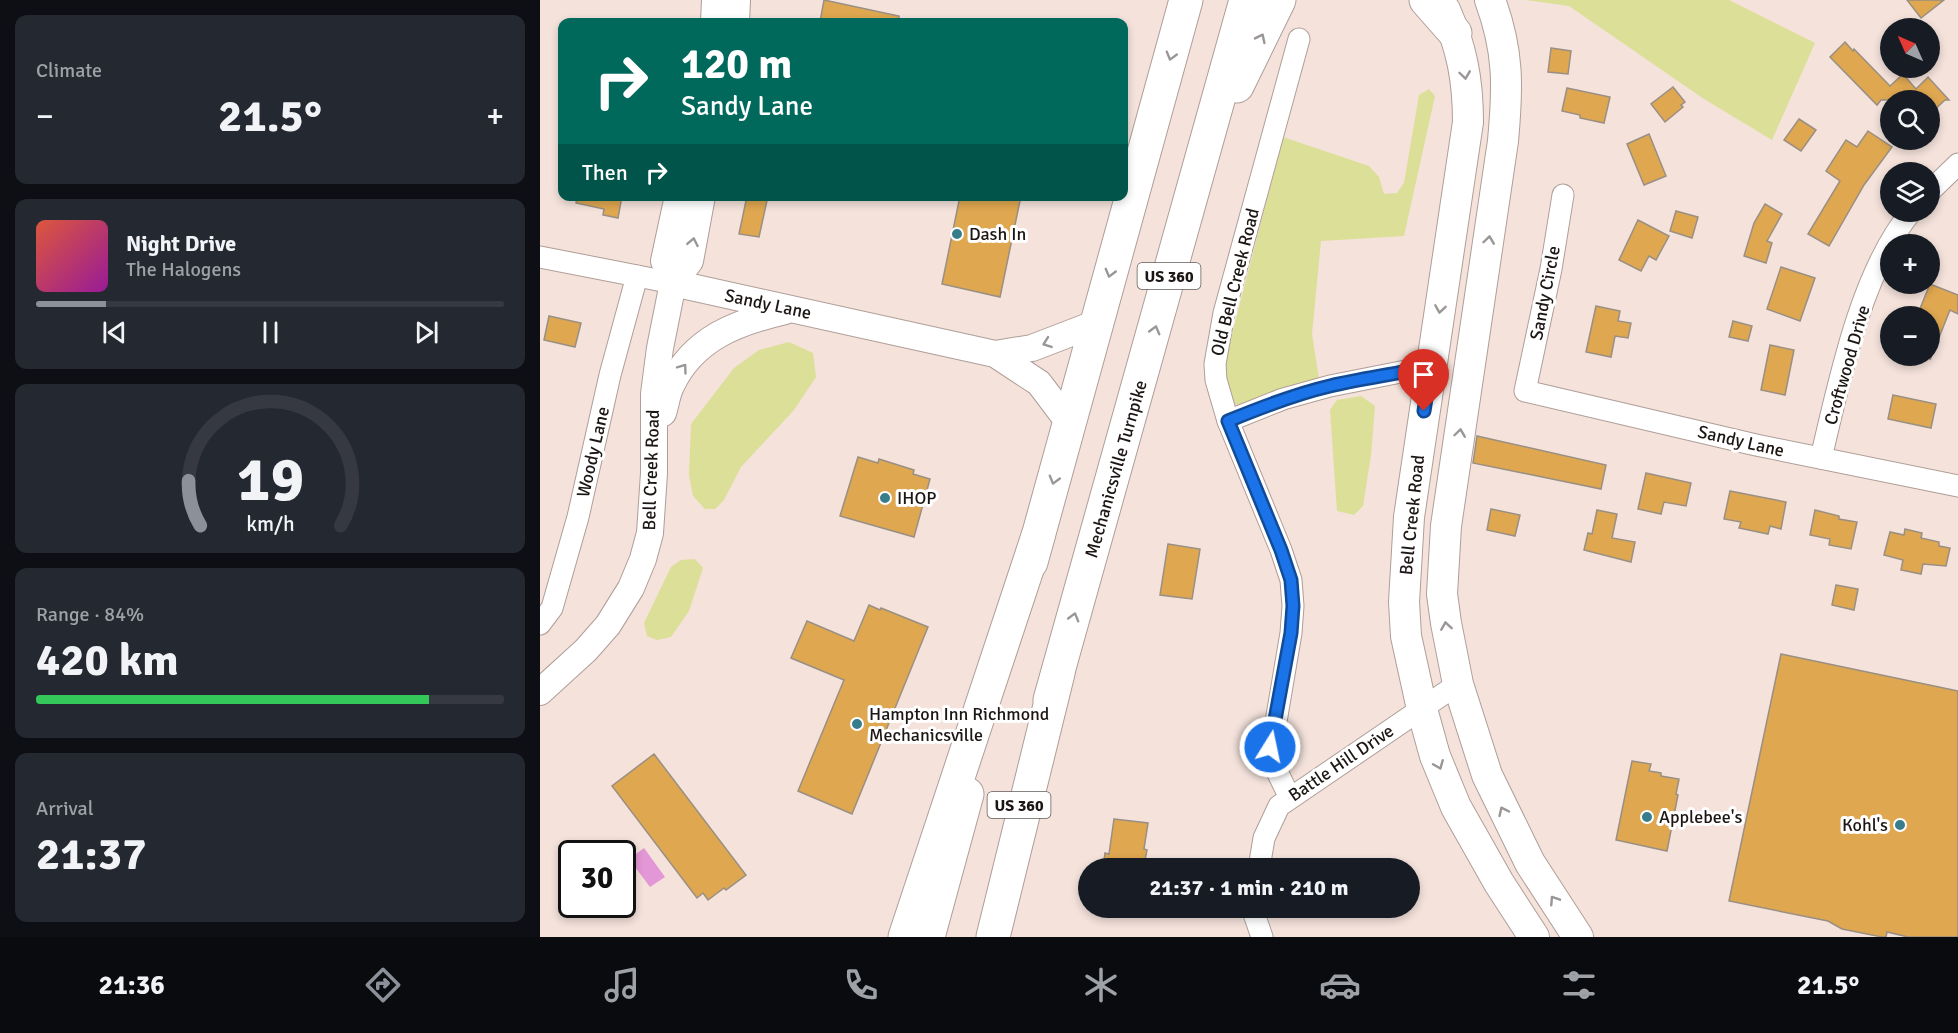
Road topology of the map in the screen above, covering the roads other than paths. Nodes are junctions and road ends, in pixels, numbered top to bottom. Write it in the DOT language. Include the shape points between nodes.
graph roads {
  1 [pos="715,0"];
  2 [pos="737,0"];
  3 [pos="1186,0"];
  4 [pos="1246,0"];
  5 [pos="1279,0"];
  6 [pos="1426,0"];
  7 [pos="1439,0"];
  8 [pos="1490,0"];
  9 [pos="714,18"];
  10 [pos="736,18"];
  11 [pos="1455,33"];
  12 [pos="1299,39"];
  13 [pos="1958,164"];
  14 [pos="1199,166"];
  15 [pos="1940,181"];
  16 [pos="1563,195"];
  17 [pos="677,201"];
  18 [pos="701,201"];
  19 [pos="1904,222"];
  20 [pos="540,257"];
  21 [pos="637,276"];
  22 [pos="673,283"];
  23 [pos="793,309"];
  24 [pos="1097,323"];
  25 [pos="995,354"];
  26 [pos="1431,366"];
  27 [pos="1525,391"];
  28 [pos="1228,421"];
  29 [pos="1070,424"];
  30 [pos="655,442"];
  31 [pos="1821,458"];
  32 [pos="1958,486"];
  33 [pos="1038,536"];
  34 [pos="540,624"];
  35 [pos="1058,673"];
  36 [pos="1458,684"];
  37 [pos="540,692"];
  38 [pos="1422,710"];
  39 [pos="1290,798"];
  40 [pos="1261,858"];
  41 [pos="1255,918"];
  42 [pos="905,937"];
  43 [pos="928,937"];
  44 [pos="979,937"];
  45 [pos="993,937"];
  46 [pos="1262,937"];
  47 [pos="1534,937"];
  48 [pos="1578,937"];
  1 -- 9 [label="street"];
  2 -- 10 [label="street"];
  3 -- 24 [label="highway, US 360, one-way"];
  4 -- 14 [label="highway, Mechanicsville Turnpike / US 360"];
  14 -- 5 [label="highway, one-way"];
  6 -- 11 [label="highway"];
  7 -- 11 [label="main road, Bell Creek Road"];
  36 -- 8 [label="main road, Bell Creek Road, one-way" via="1442,594 1442,565 1505,118 1505,51"];
  11 -- 26 [label="main road, Bell Creek Road, one-way" via="1465,72 1468,122"];
  12 -- 28 [label="street, Old Bell Creek Road" via="1216,348 1216,381"];
  13 -- 15 [label="street"];
  35 -- 14 [label="highway, Mechanicsville Turnpike / US 360, one-way"];
  16 -- 27 [label="street, Sandy Circle"];
  17 -- 22 [label="street, Bell Creek Road" via="664,261"];
  22 -- 18 [label="street, Bell Creek Road, one-way" via="690,261"];
  19 -- 31 [label="street, Croftwood Drive" via="1870,286"];
  20 -- 21 [label="street, Sandy Lane"];
  21 -- 22 [label="street, Sandy Lane"];
  21 -- 34 [label="street, Woody Lane" via="578,517 552,608"];
  22 -- 23 [label="street, Sandy Lane"];
  22 -- 30 [label="street, Bell Creek Road" via="654,394"];
  23 -- 25 [label="street, Sandy Lane"];
  30 -- 23 [label="street, one-way" via="671,386 695,352 728,328"];
  24 -- 25 [label="street, Sandy Lane, one-way" via="1032,348"];
  24 -- 29 [label="highway, US 360"];
  25 -- 29 [label="street, Sandy Lane" via="1039,383"];
  26 -- 28 [label="street" via="1302,393"];
  26 -- 38 [label="main road, Bell Creek Road" via="1409,517 1404,591 1406,636"];
  27 -- 31 [label="street, Sandy Lane"];
  28 -- 39 [label="street, Old Bell Creek Road" via="1291,580 1291,633 1270,756"];
  29 -- 33 [label="highway, US 360, one-way"];
  30 -- 37 [label="street, Bell Creek Road" via="650,532 631,588 608,625"];
  31 -- 32 [label="street, Sandy Lane"];
  33 -- 42 [label="highway"];
  33 -- 43 [label="highway, US 360"];
  35 -- 44 [label="highway, Mechanicsville Turnpike / US 360"];
  35 -- 45 [label="highway"];
  36 -- 38 [label="street, Battle Hill Drive"];
  48 -- 36 [label="main road, Bell Creek Road, one-way" via="1506,818 1486,774"];
  38 -- 39 [label="street, Battle Hill Drive"];
  38 -- 47 [label="main road, Bell Creek Road, one-way" via="1456,807 1498,883"];
  39 -- 40 [label="street, Battle Hill Drive" via="1279,806 1264,838"];
  41 -- 46 [label="street"];
}
